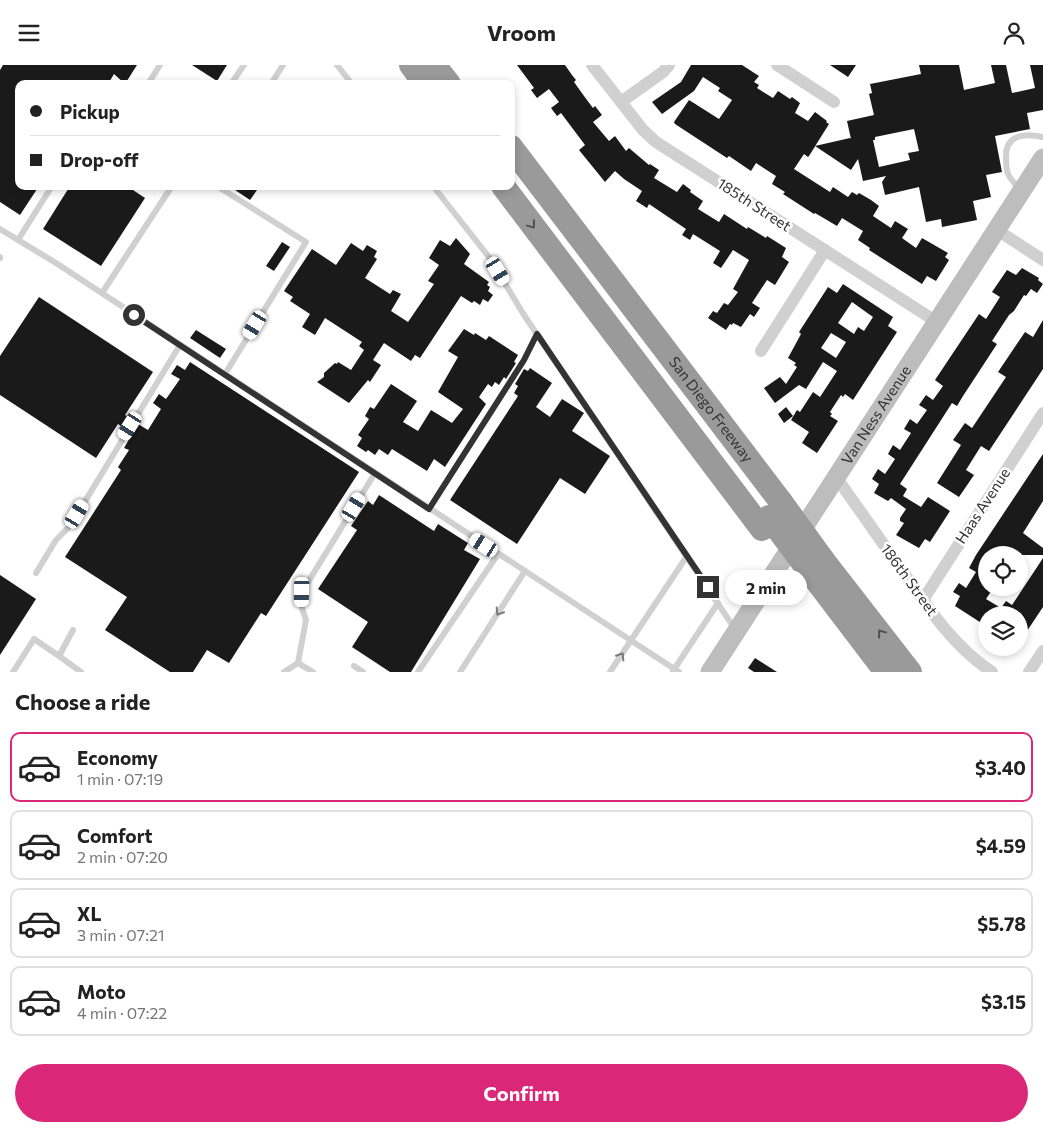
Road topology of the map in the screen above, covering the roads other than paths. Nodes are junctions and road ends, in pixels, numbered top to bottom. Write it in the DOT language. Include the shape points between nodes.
graph roads {
  1 [pos="160,65"];
  2 [pos="244,65"];
  3 [pos="282,65"];
  4 [pos="337,65"];
  5 [pos="411,65"];
  6 [pos="434,65"];
  7 [pos="449,65"];
  8 [pos="592,65"];
  9 [pos="669,65"];
  10 [pos="777,65"];
  11 [pos="151,80"];
  12 [pos="234,80"];
  13 [pos="273,80"];
  14 [pos="349,80"];
  15 [pos="422,80"];
  16 [pos="446,80"];
  17 [pos="461,80"];
  18 [pos="621,102"];
  19 [pos="834,102"];
  20 [pos="1043,137"];
  21 [pos="515,153"];
  22 [pos="1043,158"];
  23 [pos="515,171"];
  24 [pos="49,190"];
  25 [pos="169,190"];
  26 [pos="223,190"];
  27 [pos="436,190"];
  28 [pos="506,190"];
  29 [pos="1022,191"];
  30 [pos="0,229"];
  31 [pos="997,230"];
  32 [pos="18,240"];
  33 [pos="825,250"];
  34 [pos="1043,260"];
  35 [pos="102,293"];
  36 [pos="937,322"];
  37 [pos="537,334"];
  38 [pos="180,345"];
  39 [pos="760,351"];
  40 [pos="225,374"];
  41 [pos="1043,413"];
  42 [pos="375,473"];
  43 [pos="836,477"];
  44 [pos="429,509"];
  45 [pos="771,515"];
  46 [pos="498,553"];
  47 [pos="687,556"];
  48 [pos="525,571"];
  49 [pos="36,573"];
  50 [pos="815,573"];
  51 [pos="923,600"];
  52 [pos="718,603"];
  53 [pos="73,630"];
  54 [pos="737,631"];
  55 [pos="631,641"];
  56 [pos="1043,651"];
  57 [pos="59,656"];
  58 [pos="298,663"];
  59 [pos="354,666"];
  60 [pos="675,671"];
  61 [pos="13,672"];
  62 [pos="81,672"];
  63 [pos="284,672"];
  64 [pos="313,672"];
  65 [pos="363,672"];
  66 [pos="418,672"];
  67 [pos="460,672"];
  68 [pos="610,672"];
  69 [pos="710,672"];
  70 [pos="870,672"];
  71 [pos="886,672"];
  72 [pos="910,672"];
  73 [pos="992,672"];
  74 [pos="1029,672"];
  1 -- 11 [label="lane"];
  2 -- 12 [label="lane"];
  3 -- 13 [label="lane"];
  4 -- 14 [label="lane"];
  5 -- 15 [label="highway"];
  6 -- 16 [label="highway"];
  7 -- 17 [label="highway"];
  8 -- 18 [label="street, 185th Street"];
  9 -- 18 [label="street"];
  10 -- 19 [label="street"];
  18 -- 33 [label="street, 185th Street" via="656,142"];
  20 -- 29 [label="lane" via="1025,134 1011,140 1008,147 1009,175"];
  21 -- 45 [label="highway, San Diego Freeway"];
  22 -- 29 [label="main road, Van Ness Avenue"];
  23 -- 45 [label="highway"];
  24 -- 32 [label="lane"];
  25 -- 35 [label="lane"];
  26 -- 40 [label="lane" via="306,242"];
  27 -- 37 [label="lane" via="489,257"];
  28 -- 45 [label="highway, San Diego Freeway, one-way" via="638,366"];
  29 -- 31 [label="main road, Van Ness Avenue"];
  30 -- 32 [label="lane"];
  31 -- 34 [label="street"];
  31 -- 36 [label="main road, Van Ness Avenue"];
  32 -- 35 [label="lane"];
  33 -- 36 [label="street, 185th Street"];
  33 -- 39 [label="street"];
  35 -- 38 [label="lane"];
  36 -- 43 [label="main road, Van Ness Avenue"];
  37 -- 44 [label="lane" via="524,360"];
  37 -- 47 [label="lane"];
  38 -- 40 [label="lane"];
  38 -- 49 [label="lane" via="70,526 56,540"];
  40 -- 42 [label="lane"];
  41 -- 51 [label="street, Haas Avenue"];
  42 -- 44 [label="lane"];
  42 -- 58 [label="lane" via="302,592 306,620"];
  43 -- 51 [label="street, 186th Street"];
  43 -- 54 [label="main road, Van Ness Avenue"];
  44 -- 46 [label="lane"];
  45 -- 50 [label="highway, San Diego Freeway, bridge"];
  45 -- 50 [label="highway, San Diego Freeway"];
  46 -- 48 [label="lane"];
  46 -- 66 [label="lane"];
  47 -- 52 [label="lane"];
  47 -- 55 [label="lane"];
  48 -- 55 [label="lane"];
  48 -- 67 [label="lane, one-way"];
  50 -- 70 [label="highway, San Diego Freeway"];
  50 -- 71 [label="highway"];
  72 -- 50 [label="highway, San Diego Freeway, one-way" via="840,581"];
  51 -- 73 [label="street, 186th Street" via="953,639 975,661"];
  52 -- 54 [label="lane"];
  52 -- 60 [label="lane"];
  53 -- 57 [label="lane"];
  54 -- 69 [label="main road, Van Ness Avenue"];
  55 -- 60 [label="lane"];
  68 -- 55 [label="lane, one-way"];
  56 -- 74 [label="street"];
  57 -- 61 [label="lane" via="34,639"];
  57 -- 62 [label="lane"];
  58 -- 63 [label="lane"];
  58 -- 64 [label="lane"];
  59 -- 65 [label="lane"];
}
